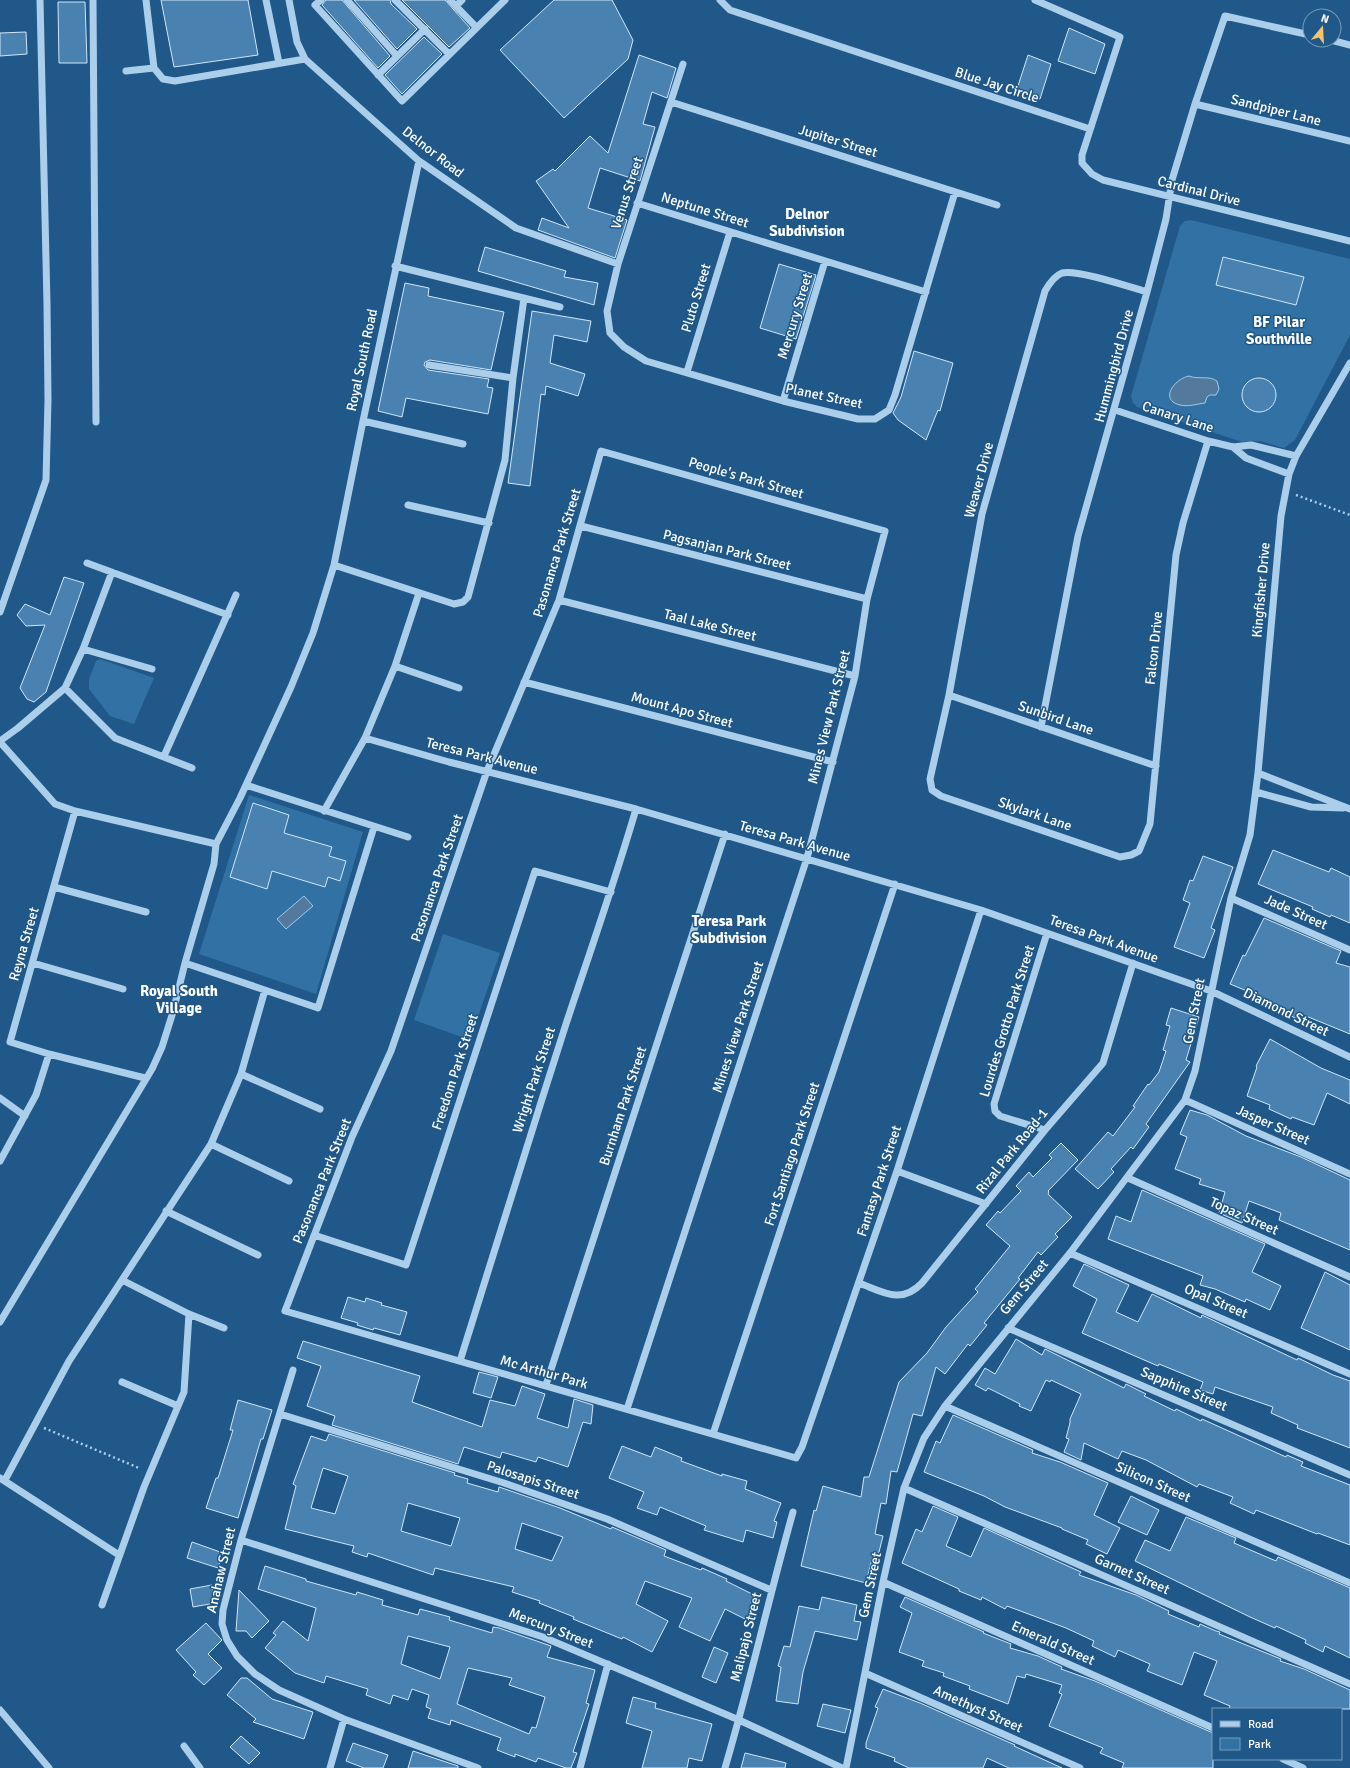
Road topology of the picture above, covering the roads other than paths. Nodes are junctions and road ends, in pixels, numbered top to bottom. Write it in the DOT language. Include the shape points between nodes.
graph roads {
  1 [pos="40,0"];
  2 [pos="94,0"];
  3 [pos="146,0"];
  4 [pos="266,0"];
  5 [pos="289,0"];
  6 [pos="321,0"];
  7 [pos="347,0"];
  8 [pos="395,0"];
  9 [pos="450,0"];
  10 [pos="462,0"];
  11 [pos="505,0"];
  12 [pos="720,0"];
  13 [pos="1035,0"];
  14 [pos="456,6"];
  15 [pos="476,27"];
  16 [pos="424,29"];
  17 [pos="1302,33"];
  18 [pos="449,54"];
  19 [pos="397,56"];
  20 [pos="305,59"];
  21 [pos="279,63"];
  22 [pos="683,64"];
  23 [pos="154,68"];
  24 [pos="126,70"];
  25 [pos="378,75"];
  26 [pos="671,102"];
  27 [pos="1195,104"];
  28 [pos="1090,129"];
  29 [pos="1350,141"];
  30 [pos="419,161"];
  31 [pos="955,192"];
  32 [pos="1170,197"];
  33 [pos="637,203"];
  34 [pos="997,205"];
  35 [pos="730,232"];
  36 [pos="1350,241"];
  37 [pos="825,261"];
  38 [pos="618,264"];
  39 [pos="395,266"];
  40 [pos="926,292"];
  41 [pos="1147,292"];
  42 [pos="524,298"];
  43 [pos="560,306"];
  44 [pos="610,333"];
  45 [pos="1350,363"];
  46 [pos="429,365"];
  47 [pos="687,372"];
  48 [pos="513,378"];
  49 [pos="783,401"];
  50 [pos="1115,410"];
  51 [pos="363,421"];
  52 [pos="96,422"];
  53 [pos="1208,441"];
  54 [pos="462,444"];
  55 [pos="1233,447"];
  56 [pos="601,451"];
  57 [pos="1296,456"];
  58 [pos="1289,474"];
  59 [pos="408,505"];
  60 [pos="489,523"];
  61 [pos="581,526"];
  62 [pos="885,531"];
  63 [pos="87,563"];
  64 [pos="334,565"];
  65 [pos="112,572"];
  66 [pos="419,593"];
  67 [pos="236,595"];
  68 [pos="867,599"];
  69 [pos="559,600"];
  70 [pos="0,612"];
  71 [pos="228,615"];
  72 [pos="83,649"];
  73 [pos="395,666"];
  74 [pos="152,669"];
  75 [pos="855,676"];
  76 [pos="524,682"];
  77 [pos="65,688"];
  78 [pos="459,688"];
  79 [pos="949,695"];
  80 [pos="1041,727"];
  81 [pos="365,738"];
  82 [pos="0,742"];
  83 [pos="164,756"];
  84 [pos="833,762"];
  85 [pos="1156,766"];
  86 [pos="192,768"];
  87 [pos="487,771"];
  88 [pos="1258,773"];
  89 [pos="246,785"];
  90 [pos="932,790"];
  91 [pos="1256,792"];
  92 [pos="636,809"];
  93 [pos="1348,809"];
  94 [pos="74,811"];
  95 [pos="324,811"];
  96 [pos="374,827"];
  97 [pos="725,834"];
  98 [pos="1250,835"];
  99 [pos="408,837"];
  100 [pos="216,844"];
  101 [pos="1131,855"];
  102 [pos="807,858"];
  103 [pos="895,884"];
  104 [pos="54,887"];
  105 [pos="611,892"];
  106 [pos="1231,898"];
  107 [pos="981,910"];
  108 [pos="146,912"];
  109 [pos="1048,933"];
  110 [pos="1350,950"];
  111 [pos="185,962"];
  112 [pos="33,963"];
  113 [pos="1133,963"];
  114 [pos="123,989"];
  115 [pos="265,990"];
  116 [pos="1211,991"];
  117 [pos="49,1054"];
  118 [pos="1350,1057"];
  119 [pos="241,1074"];
  120 [pos="145,1078"];
  121 [pos="0,1098"];
  122 [pos="1185,1100"];
  123 [pos="320,1109"];
  124 [pos="25,1116"];
  125 [pos="1045,1130"];
  126 [pos="211,1144"];
  127 [pos="0,1161"];
  128 [pos="897,1171"];
  129 [pos="1350,1174"];
  130 [pos="1128,1178"];
  131 [pos="289,1181"];
  132 [pos="986,1204"];
  133 [pos="166,1211"];
  134 [pos="314,1236"];
  135 [pos="1070,1253"];
  136 [pos="258,1255"];
  137 [pos="1350,1277"];
  138 [pos="122,1280"];
  139 [pos="859,1283"];
  140 [pos="285,1311"];
  141 [pos="189,1314"];
  142 [pos="0,1322"];
  143 [pos="224,1328"];
  144 [pos="1008,1328"];
  145 [pos="460,1361"];
  146 [pos="293,1370"];
  147 [pos="1350,1374"];
  148 [pos="122,1382"];
  149 [pos="546,1386"];
  150 [pos="178,1406"];
  151 [pos="945,1406"];
  152 [pos="627,1409"];
  153 [pos="280,1414"];
  154 [pos="713,1434"];
  155 [pos="796,1458"];
  156 [pos="1350,1475"];
  157 [pos="2,1479"];
  158 [pos="904,1488"];
  159 [pos="793,1512"];
  160 [pos="241,1540"];
  161 [pos="119,1555"];
  162 [pos="883,1582"];
  163 [pos="1350,1583"];
  164 [pos="771,1590"];
  165 [pos="102,1605"];
  166 [pos="608,1664"];
  167 [pos="865,1673"];
  168 [pos="1350,1684"];
  169 [pos="0,1710"];
  170 [pos="344,1719"];
  171 [pos="739,1720"];
  172 [pos="1212,1728"];
  173 [pos="184,1746"];
  174 [pos="1285,1760"];
  175 [pos="457,1764"];
  176 [pos="49,1768"];
  177 [pos="200,1768"];
  178 [pos="330,1768"];
  179 [pos="478,1768"];
  180 [pos="580,1768"];
  181 [pos="725,1768"];
  182 [pos="842,1768"];
  183 [pos="846,1768"];
  184 [pos="1080,1768"];
  185 [pos="1303,1768"];
  1 -- 70 [label="street" via="47,304 46,475 45,486"];
  2 -- 52 [label="street"];
  3 -- 23 [label="street"];
  4 -- 21 [label="street"];
  5 -- 20 [label="street, Delnor Road" via="297,42"];
  6 -- 25 [label="street" via="315,6"];
  7 -- 19 [label="street"];
  8 -- 16 [label="street"];
  9 -- 14 [label="street"];
  10 -- 14 [label="street"];
  11 -- 15 [label="street"];
  12 -- 28 [label="street, Blue Jay Circle" via="730,10"];
  13 -- 28 [label="street" via="1120,37"];
  14 -- 15 [label="street"];
  15 -- 18 [label="street"];
  16 -- 18 [label="street"];
  16 -- 19 [label="street"];
  17 -- 27 [label="street, Hummingbird Drive" via="1225,16"];
  18 -- 25 [label="street" via="402,101"];
  19 -- 25 [label="street"];
  20 -- 21 [label="street"];
  20 -- 30 [label="street, Delnor Road"];
  21 -- 23 [label="street" via="175,81 163,79"];
  22 -- 26 [label="street, Venus Street"];
  23 -- 24 [label="street"];
  26 -- 31 [label="street, Jupiter Street"];
  26 -- 33 [label="street, Venus Street"];
  27 -- 29 [label="street, Sandpiper Lane"];
  27 -- 32 [label="street, Hummingbird Drive" via="1172,180"];
  28 -- 32 [label="street, Cardinal Drive" via="1082,163 1092,174 1103,180"];
  30 -- 38 [label="street, Delnor Road" via="516,228"];
  30 -- 39 [label="street, Royal South Road"];
  31 -- 34 [label="street, Jupiter Street"];
  31 -- 40 [label="street, Planet Street"];
  32 -- 36 [label="street, Cardinal Drive"];
  32 -- 41 [label="street, Hummingbird Drive"];
  33 -- 35 [label="street, Neptune Street"];
  33 -- 38 [label="street, Venus Street"];
  35 -- 37 [label="street, Neptune Street"];
  35 -- 47 [label="street, Pluto Street"];
  37 -- 40 [label="street, Neptune Street"];
  37 -- 49 [label="street, Mercury Street"];
  38 -- 44 [label="street, Venus Street" via="607,311"];
  39 -- 42 [label="street"];
  39 -- 51 [label="street, Royal South Road"];
  40 -- 49 [label="street, Planet Street" via="889,410 875,419 858,419"];
  41 -- 50 [label="street, Hummingbird Drive"];
  41 -- 79 [label="street, Weaver Drive" via="1074,273 1062,273 1052,280 1045,291 982,514"];
  42 -- 43 [label="street"];
  42 -- 48 [label="street"];
  44 -- 47 [label="street, Planet Street" via="624,347 646,361"];
  45 -- 57 [label="street, Kingfisher Drive"];
  46 -- 48 [label="street"];
  47 -- 49 [label="street, Planet Street"];
  48 -- 60 [label="street" via="505,460"];
  50 -- 53 [label="street, Canary Lane"];
  50 -- 80 [label="street, Hummingbird Drive" via="1078,536"];
  51 -- 54 [label="street"];
  51 -- 64 [label="street, Royal South Road"];
  53 -- 55 [label="street, Canary Lane"];
  53 -- 85 [label="street, Falcon Drive" via="1176,555"];
  55 -- 57 [label="street, Canary Lane" via="1251,445"];
  55 -- 58 [label="street, Canary Lane" via="1246,458"];
  56 -- 61 [label="street, Pasonanca Park Street"];
  56 -- 62 [label="street, People's Park Street"];
  57 -- 58 [label="street, Kingfisher Drive"];
  58 -- 88 [label="street, Kingfisher Drive" via="1281,516"];
  59 -- 60 [label="street"];
  60 -- 66 [label="street" via="468,597 463,602 454,604"];
  61 -- 68 [label="street, Pagsanjan Park Street"];
  61 -- 69 [label="street, Pasonanca Park Street"];
  62 -- 68 [label="street, Mines View Park Street"];
  63 -- 65 [label="street"];
  64 -- 66 [label="street"];
  64 -- 89 [label="street, Royal South Road" via="313,633"];
  65 -- 71 [label="street"];
  65 -- 72 [label="street"];
  66 -- 73 [label="street"];
  67 -- 71 [label="street"];
  68 -- 75 [label="street, Mines View Park Street"];
  69 -- 75 [label="street, Taal Lake Street"];
  69 -- 76 [label="street, Pasonanca Park Street"];
  71 -- 83 [label="street"];
  72 -- 74 [label="street"];
  72 -- 77 [label="street"];
  73 -- 78 [label="street"];
  73 -- 81 [label="street"];
  75 -- 84 [label="street, Mines View Park Street"];
  76 -- 84 [label="street, Mount Apo Street"];
  76 -- 87 [label="street, Pasonanca Park Street"];
  77 -- 82 [label="street"];
  77 -- 83 [label="street" via="115,738"];
  79 -- 80 [label="street, Sunbird Lane"];
  79 -- 90 [label="street, Weaver Drive" via="930,779"];
  80 -- 85 [label="street, Sunbird Lane"];
  81 -- 87 [label="street, Teresa Park Avenue"];
  81 -- 95 [label="street"];
  82 -- 94 [label="street" via="55,804"];
  83 -- 86 [label="street"];
  84 -- 102 [label="street, Mines View Park Street"];
  85 -- 101 [label="street, Falcon Drive" via="1150,824 1139,851"];
  87 -- 92 [label="street, Teresa Park Avenue"];
  87 -- 134 [label="street, Pasonanca Park Street" via="391,1051 352,1137"];
  88 -- 91 [label="street, Kingfisher Drive"];
  88 -- 93 [label="street"];
  89 -- 95 [label="street"];
  89 -- 100 [label="street, Royal South Road"];
  90 -- 101 [label="street, Skylark Lane" via="941,796 1120,857"];
  91 -- 93 [label="street" via="1311,807"];
  91 -- 98 [label="street, Kingfisher Drive"];
  92 -- 97 [label="street, Teresa Park Avenue"];
  92 -- 105 [label="street, Wright Park Street"];
  94 -- 100 [label="street"];
  94 -- 104 [label="street, Reyna Street"];
  95 -- 96 [label="street"];
  96 -- 99 [label="street"];
  96 -- 115 [label="street" via="318,1008"];
  97 -- 102 [label="street, Teresa Park Avenue"];
  97 -- 149 [label="street, Burnham Park Street"];
  98 -- 106 [label="street, Gem Street"];
  100 -- 111 [label="street" via="214,864"];
  102 -- 103 [label="street, Teresa Park Avenue"];
  102 -- 152 [label="street, Mines View Park Street"];
  103 -- 107 [label="street, Teresa Park Avenue"];
  103 -- 154 [label="street, Fort Santiago Park Street"];
  104 -- 108 [label="street"];
  104 -- 112 [label="street, Reyna Street"];
  105 -- 134 [label="street, Freedom Park Street" via="535,870 406,1265"];
  105 -- 145 [label="street, Wright Park Street" via="522,1160"];
  106 -- 110 [label="street, Jade Street"];
  106 -- 116 [label="street, Gem Street"];
  107 -- 109 [label="street, Teresa Park Avenue"];
  107 -- 128 [label="street, Fantasy Park Street"];
  109 -- 113 [label="street, Teresa Park Avenue"];
  109 -- 125 [label="street, Lourdes Grotto Park Street" via="994,1104 995,1112 1000,1116"];
  111 -- 115 [label="street"];
  111 -- 120 [label="street" via="162,1048"];
  112 -- 114 [label="street"];
  112 -- 117 [label="street, Reyna Street" via="10,1042"];
  113 -- 116 [label="street, Teresa Park Avenue"];
  113 -- 125 [label="street, Rizal Park Road-1" via="1103,1063"];
  115 -- 119 [label="street"];
  116 -- 118 [label="street, Diamond Street"];
  116 -- 122 [label="street, Gem Street" via="1195,1071"];
  117 -- 120 [label="street, Reyna Street"];
  117 -- 124 [label="street" via="36,1095"];
  119 -- 123 [label="street"];
  119 -- 126 [label="street"];
  120 -- 142 [label="street"];
  121 -- 124 [label="street"];
  122 -- 129 [label="street, Jasper Street"];
  122 -- 130 [label="street, Gem Street"];
  124 -- 127 [label="street"];
  125 -- 132 [label="street, Rizal Park Road-1"];
  126 -- 131 [label="street"];
  126 -- 133 [label="street"];
  128 -- 132 [label="street"];
  128 -- 139 [label="street, Fantasy Park Street"];
  130 -- 135 [label="street, Gem Street"];
  130 -- 137 [label="street, Topaz Street"];
  132 -- 139 [label="street, Rizal Park Road-1" via="915,1290 906,1295 896,1295"];
  133 -- 136 [label="street"];
  133 -- 138 [label="street"];
  134 -- 140 [label="street, Pasonanca Park Street"];
  135 -- 144 [label="street, Gem Street"];
  135 -- 147 [label="street, Opal Street"];
  138 -- 141 [label="street"];
  138 -- 157 [label="street" via="69,1361"];
  139 -- 155 [label="street, Fantasy Park Street"];
  140 -- 145 [label="street, Mc Arthur Park"];
  141 -- 143 [label="street"];
  141 -- 150 [label="street" via="184,1392"];
  144 -- 151 [label="street, Gem Street"];
  144 -- 156 [label="street, Sapphire Street"];
  145 -- 149 [label="street, Mc Arthur Park"];
  146 -- 153 [label="street, Anahaw Street"];
  148 -- 150 [label="street"];
  149 -- 152 [label="street, Mc Arthur Park"];
  150 -- 161 [label="street"];
  151 -- 158 [label="street, Gem Street" via="924,1438"];
  151 -- 163 [label="street, Silicon Street"];
  152 -- 154 [label="street, Mc Arthur Park"];
  153 -- 160 [label="street, Anahaw Street"];
  153 -- 164 [label="street, Palosapis Street" via="504,1483 607,1519"];
  154 -- 155 [label="street, Mc Arthur Park"];
  157 -- 161 [label="street"];
  158 -- 162 [label="street, Gem Street"];
  158 -- 168 [label="street, Garnet Street"];
  159 -- 164 [label="street, Malipajo Street"];
  160 -- 166 [label="street, Mercury Street" via="544,1637"];
  160 -- 170 [label="street, Anahaw Street" via="223,1610 222,1624 227,1640 237,1656 255,1674 279,1690"];
  161 -- 165 [label="street"];
  162 -- 167 [label="street, Gem Street"];
  162 -- 172 [label="street, Emerald Street"];
  164 -- 171 [label="street, Malipajo Street"];
  166 -- 171 [label="street, Mercury Street"];
  166 -- 180 [label="street"];
  167 -- 183 [label="street, Gem Street"];
  167 -- 184 [label="street, Amethyst Street"];
  169 -- 176 [label="street"];
  170 -- 175 [label="street, Anahaw Street"];
  170 -- 178 [label="street"];
  171 -- 181 [label="street, Malipajo Street"];
  171 -- 182 [label="street, Mercury Street"];
  173 -- 177 [label="street"];
  174 -- 185 [label="street"];
  175 -- 179 [label="street, Anahaw Street"];
}
